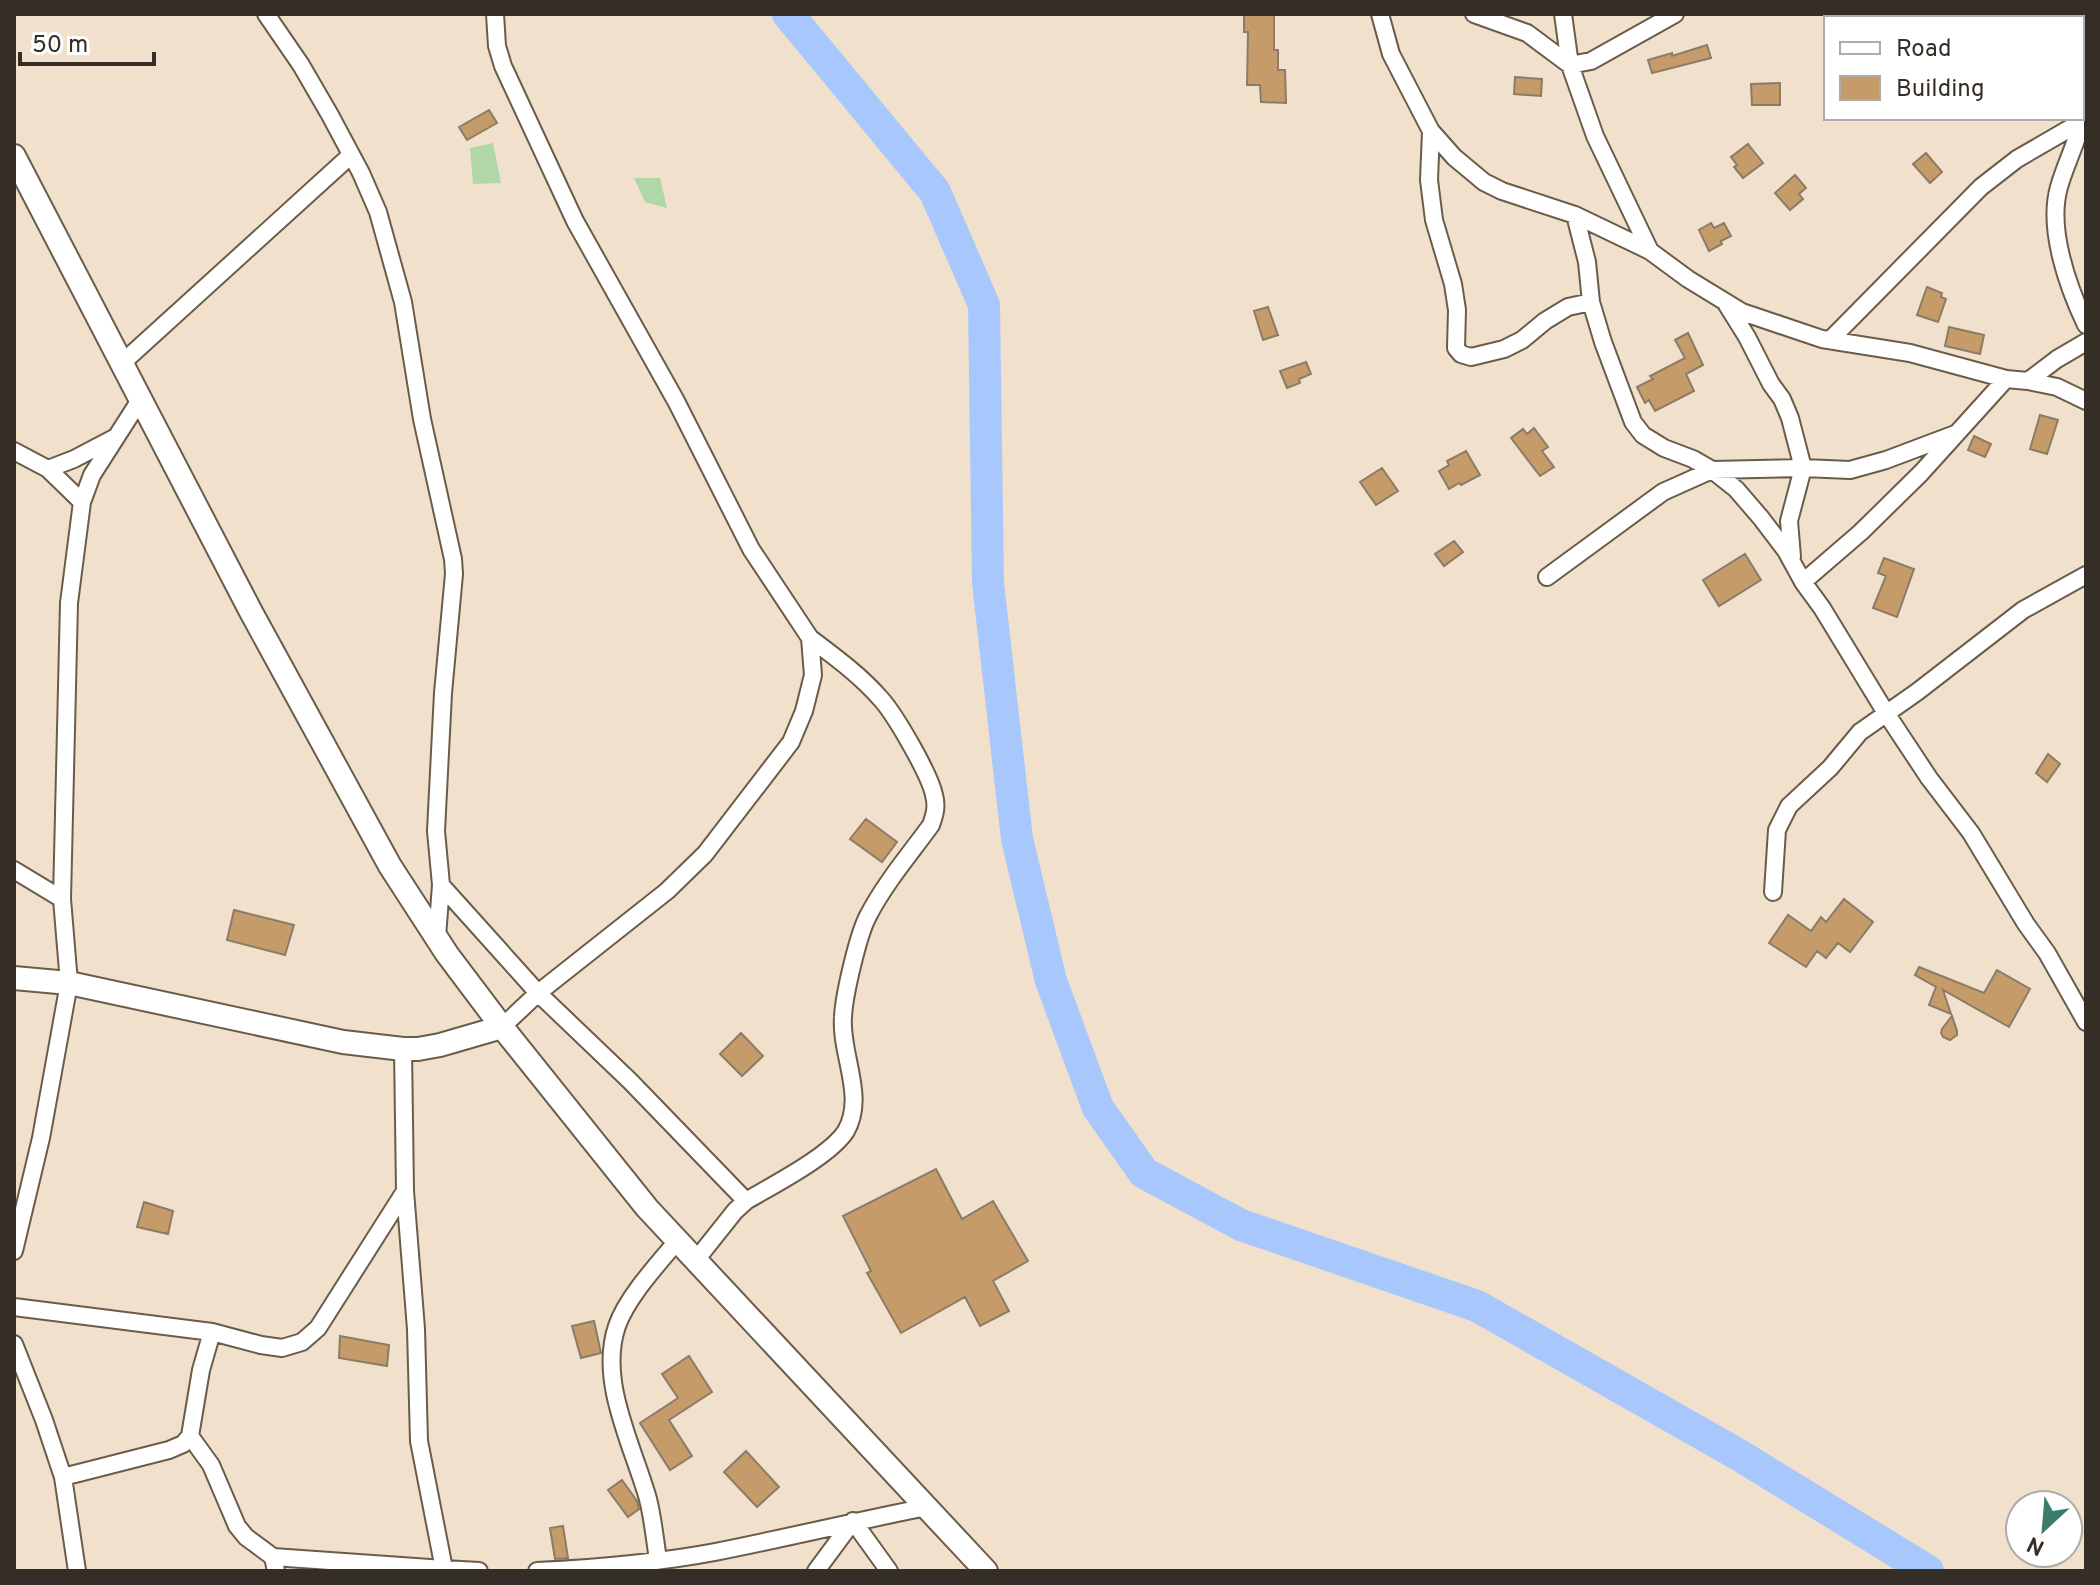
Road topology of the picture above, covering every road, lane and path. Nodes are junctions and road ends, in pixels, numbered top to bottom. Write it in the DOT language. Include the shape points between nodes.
graph roads {
  1 [pos="266,14"];
  2 [pos="495,14"];
  3 [pos="1380,14"];
  4 [pos="1474,14"];
  5 [pos="1563,14"];
  6 [pos="1675,14"];
  7 [pos="2086,23"];
  8 [pos="1570,65"];
  9 [pos="2085,120"];
  10 [pos="1431,131"];
  11 [pos="351,155"];
  12 [pos="14,156"];
  13 [pos="1575,215"];
  14 [pos="1650,251"];
  15 [pos="1591,302"];
  16 [pos="1726,304"];
  17 [pos="2086,325"];
  18 [pos="1830,340"];
  19 [pos="2086,342"];
  20 [pos="121,364"];
  21 [pos="2006,379"];
  22 [pos="2028,381"];
  23 [pos="140,400"];
  24 [pos="2086,401"];
  25 [pos="1955,434"];
  26 [pos="115,437"];
  27 [pos="14,451"];
  28 [pos="1803,468"];
  29 [pos="48,469"];
  30 [pos="1712,470"];
  31 [pos="82,502"];
  32 [pos="1792,563"];
  33 [pos="2086,575"];
  34 [pos="1547,577"];
  35 [pos="1803,582"];
  36 [pos="810,638"];
  37 [pos="1886,713"];
  38 [pos="14,870"];
  39 [pos="441,885"];
  40 [pos="1773,892"];
  41 [pos="62,899"];
  42 [pos="437,937"];
  43 [pos="14,978"];
  44 [pos="69,983"];
  45 [pos="538,993"];
  46 [pos="2086,1022"];
  47 [pos="502,1027"];
  48 [pos="403,1049"];
  49 [pos="405,1191"];
  50 [pos="746,1201"];
  51 [pos="678,1240"];
  52 [pos="14,1251"];
  53 [pos="696,1260"];
  54 [pos="14,1307"];
  55 [pos="212,1332"];
  56 [pos="14,1344"];
  57 [pos="190,1436"];
  58 [pos="63,1477"];
  59 [pos="927,1507"];
  60 [pos="853,1521"];
  61 [pos="658,1560"];
  62 [pos="274,1564"];
  63 [pos="444,1570"];
  64 [pos="77,1571"];
  65 [pos="479,1571"];
  66 [pos="537,1571"];
  67 [pos="816,1571"];
  68 [pos="889,1571"];
  69 [pos="986,1571"];
  1 -- 11 [label="street"];
  2 -- 36 [label="street" via="503,66 575,221 751,549"];
  3 -- 10 [label="street" via="1391,54"];
  4 -- 8 [label="street" via="1527,33"];
  5 -- 8 [label="street"];
  6 -- 8 [label="street" via="1591,61"];
  7 -- 9 [label="street"];
  8 -- 14 [label="street" via="1595,136"];
  9 -- 17 [label="street" via="2056,209 2065,269"];
  9 -- 18 [label="street" via="2017,159 1981,187"];
  10 -- 13 [label="street" via="1484,182"];
  10 -- 15 [label="street" via="1434,220 1453,284 1456,348 1461,354 1471,357 1504,349 1568,307"];
  11 -- 20 [label="street"];
  11 -- 39 [label="street" via="378,212 403,302 453,559 436,831"];
  12 -- 20 [label="street"];
  13 -- 14 [label="street"];
  13 -- 15 [label="street"];
  14 -- 16 [label="street"];
  15 -- 30 [label="street" via="1633,422 1664,448"];
  16 -- 18 [label="street"];
  16 -- 28 [label="street" via="1782,399"];
  18 -- 21 [label="street" via="1910,353"];
  19 -- 22 [label="street"];
  20 -- 23 [label="street"];
  21 -- 22 [label="street"];
  21 -- 25 [label="street"];
  22 -- 24 [label="street"];
  23 -- 26 [label="street"];
  23 -- 42 [label="street" via="382,852"];
  25 -- 28 [label="street" via="1850,470"];
  25 -- 35 [label="street" via="1861,532"];
  26 -- 29 [label="street"];
  26 -- 31 [label="street"];
  27 -- 29 [label="street"];
  28 -- 30 [label="street"];
  28 -- 32 [label="street" via="1789,521"];
  29 -- 31 [label="street"];
  30 -- 32 [label="street" via="1761,518"];
  30 -- 34 [label="street" via="1663,492"];
  31 -- 41 [label="street" via="69,603"];
  32 -- 35 [label="street"];
  33 -- 37 [label="street" via="2023,610"];
  35 -- 37 [label="street"];
  36 -- 45 [label="street" via="813,675 804,711 778,760 705,854 667,891"];
  36 -- 50 [label="street" via="882,700 929,779 935,814 866,919 842,1021 855,1104 846,1130 834,1146"];
  37 -- 40 [label="street" via="1860,732 1789,806 1777,830"];
  37 -- 46 [label="street" via="1971,833"];
  38 -- 41 [label="street"];
  39 -- 42 [label="street"];
  39 -- 45 [label="street"];
  41 -- 44 [label="street"];
  42 -- 47 [label="street"];
  43 -- 44 [label="street"];
  44 -- 48 [label="street" via="343,1042"];
  44 -- 52 [label="street"];
  45 -- 47 [label="street"];
  45 -- 50 [label="street"];
  47 -- 48 [label="street" via="440,1045"];
  47 -- 51 [label="street"];
  48 -- 49 [label="street"];
  49 -- 55 [label="street" via="318,1328 302,1342 282,1348"];
  49 -- 63 [label="street" via="419,1441"];
  50 -- 53 [label="street"];
  51 -- 53 [label="street"];
  51 -- 61 [label="street" via="639,1287 618,1325 612,1353 613,1384 648,1501"];
  53 -- 59 [label="street"];
  54 -- 55 [label="street"];
  55 -- 57 [label="street"];
  56 -- 58 [label="street"];
  57 -- 58 [label="street" via="169,1450"];
  57 -- 62 [label="street" via="211,1465 237,1526"];
  58 -- 64 [label="street"];
  59 -- 60 [label="street"];
  59 -- 69 [label="street"];
  60 -- 61 [label="street"];
  60 -- 67 [label="street"];
  60 -- 68 [label="street"];
  61 -- 66 [label="street"];
  62 -- 63 [label="street"];
  63 -- 65 [label="street"];
}
